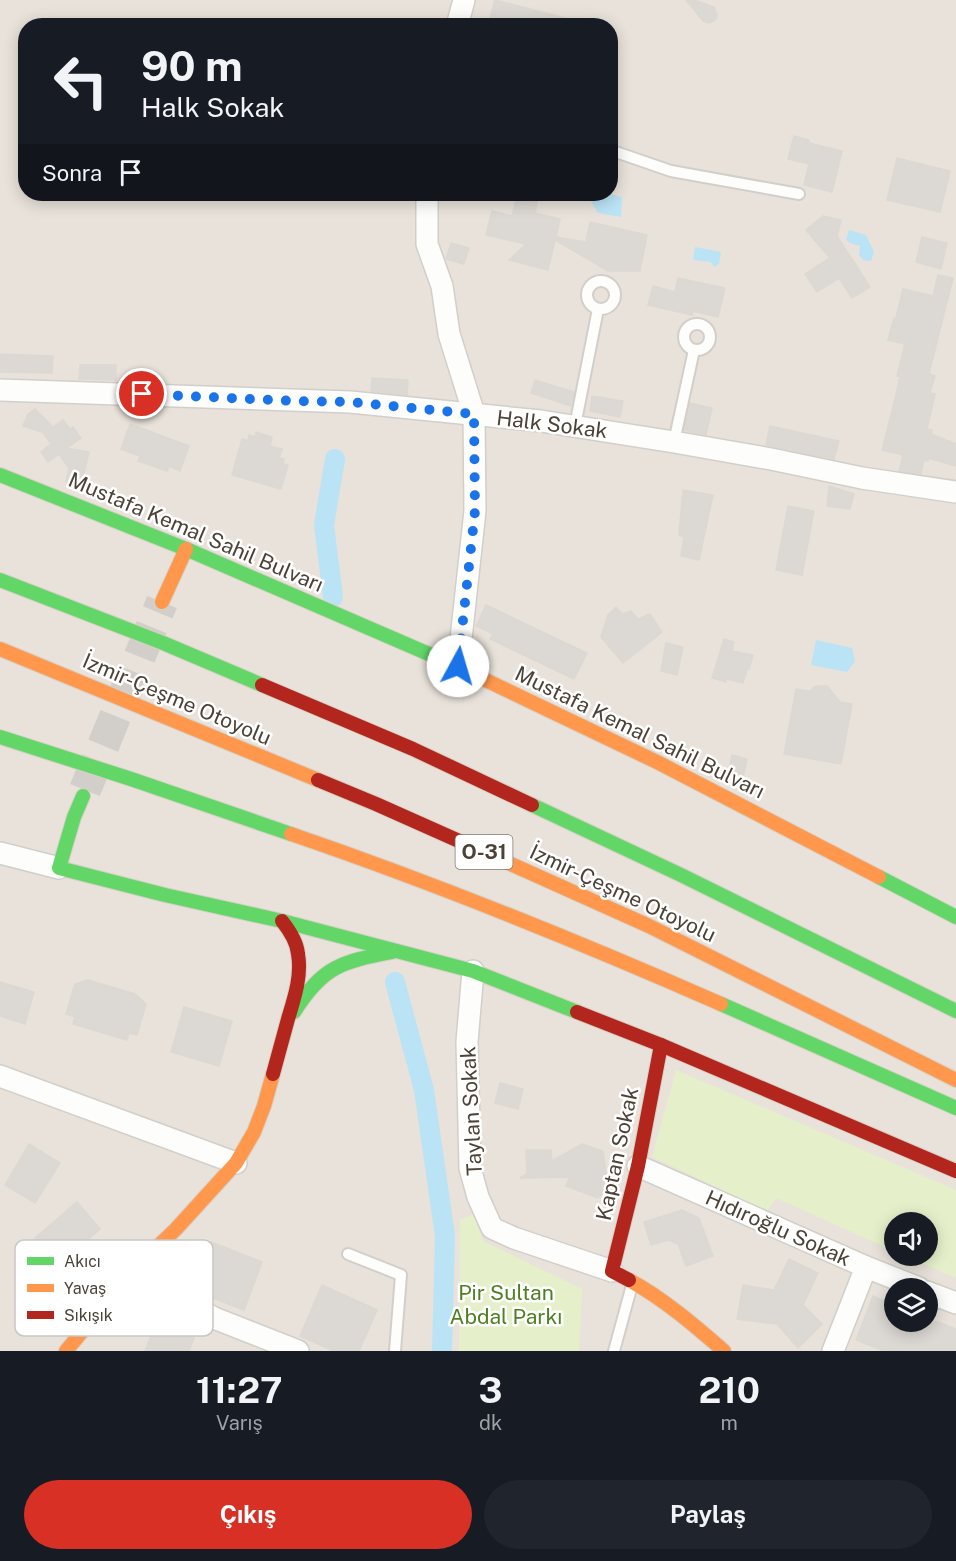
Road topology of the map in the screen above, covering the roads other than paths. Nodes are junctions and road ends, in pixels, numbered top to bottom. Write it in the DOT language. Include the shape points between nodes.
graph roads {
  1 [pos="464,0"];
  2 [pos="459,18"];
  3 [pos="618,153"];
  4 [pos="799,194"];
  5 [pos="427,201"];
  6 [pos="598,309"];
  7 [pos="694,350"];
  8 [pos="0,390"];
  9 [pos="474,414"];
  10 [pos="575,426"];
  11 [pos="674,442"];
  12 [pos="0,475"];
  13 [pos="956,492"];
  14 [pos="186,549"];
  15 [pos="0,580"];
  16 [pos="162,602"];
  17 [pos="0,649"];
  18 [pos="458,666"];
  19 [pos="0,737"];
  20 [pos="83,796"];
  21 [pos="0,853"];
  22 [pos="59,868"];
  23 [pos="956,917"];
  24 [pos="282,921"];
  25 [pos="335,935"];
  26 [pos="396,951"];
  27 [pos="473,971"];
  28 [pos="325,973"];
  29 [pos="299,975"];
  30 [pos="956,1011"];
  31 [pos="287,1023"];
  32 [pos="661,1046"];
  33 [pos="0,1076"];
  34 [pos="956,1080"];
  35 [pos="956,1108"];
  36 [pos="236,1163"];
  37 [pos="638,1166"];
  38 [pos="956,1171"];
  39 [pos="164,1240"];
  40 [pos="348,1254"];
  41 [pos="866,1268"];
  42 [pos="612,1271"];
  43 [pos="892,1278"];
  44 [pos="633,1282"];
  45 [pos="938,1296"];
  46 [pos="956,1303"];
  47 [pos="213,1317"];
  48 [pos="78,1336"];
  49 [pos="66,1351"];
  50 [pos="298,1351"];
  51 [pos="395,1351"];
  52 [pos="614,1351"];
  53 [pos="724,1351"];
  54 [pos="833,1351"];
  1 -- 2 [label="street"];
  3 -- 4 [label="lane" via="671,171"];
  5 -- 9 [label="street" via="427,244 442,286 449,334"];
  6 -- 10 [label="lane"];
  7 -- 11 [label="lane"];
  8 -- 9 [label="street, Halk Sokak" via="351,402"];
  9 -- 10 [label="street, Halk Sokak"];
  9 -- 18 [label="street" via="475,511"];
  10 -- 11 [label="street, Halk Sokak"];
  11 -- 13 [label="street, Halk Sokak"];
  12 -- 14 [label="main road, Mustafa Kemal Sahil Bulvarı"];
  14 -- 16 [label="main road"];
  14 -- 18 [label="main road, Mustafa Kemal Sahil Bulvarı"];
  15 -- 30 [label="main road, İzmir-Çeşme Otoyolu" via="413,749"];
  17 -- 34 [label="main road, İzmir-Çeşme Otoyolu / O-31" via="376,804 638,921"];
  18 -- 23 [label="main road, Mustafa Kemal Sahil Bulvarı" via="657,762"];
  19 -- 35 [label="main road" via="360,858 510,915"];
  20 -- 22 [label="main road"];
  21 -- 22 [label="street"];
  22 -- 24 [label="main road"];
  24 -- 25 [label="main road"];
  24 -- 29 [label="main road" via="296,942"];
  25 -- 26 [label="main road"];
  25 -- 28 [label="main road" via="336,951"];
  25 -- 29 [label="main road" via="322,940"];
  26 -- 27 [label="main road"];
  26 -- 28 [label="main road"];
  27 -- 32 [label="main road"];
  27 -- 42 [label="street, Taylan Sokak" via="467,1042 470,1168 492,1228"];
  28 -- 31 [label="main road"];
  29 -- 31 [label="main road"];
  31 -- 36 [label="main road" via="264,1106"];
  32 -- 37 [label="main road, Kaptan Sokak"];
  32 -- 38 [label="main road"];
  33 -- 36 [label="street"];
  36 -- 39 [label="main road"];
  37 -- 41 [label="street, Hıdıroğlu Sokak"];
  37 -- 42 [label="main road, Kaptan Sokak"];
  40 -- 51 [label="lane" via="402,1275"];
  41 -- 43 [label="street, Hıdıroğlu Sokak"];
  41 -- 54 [label="street"];
  42 -- 44 [label="main road"];
  44 -- 52 [label="lane"];
  44 -- 53 [label="main road" via="680,1313"];
  45 -- 46 [label="street"];
  47 -- 50 [label="street"];
  48 -- 49 [label="main road"];
}
